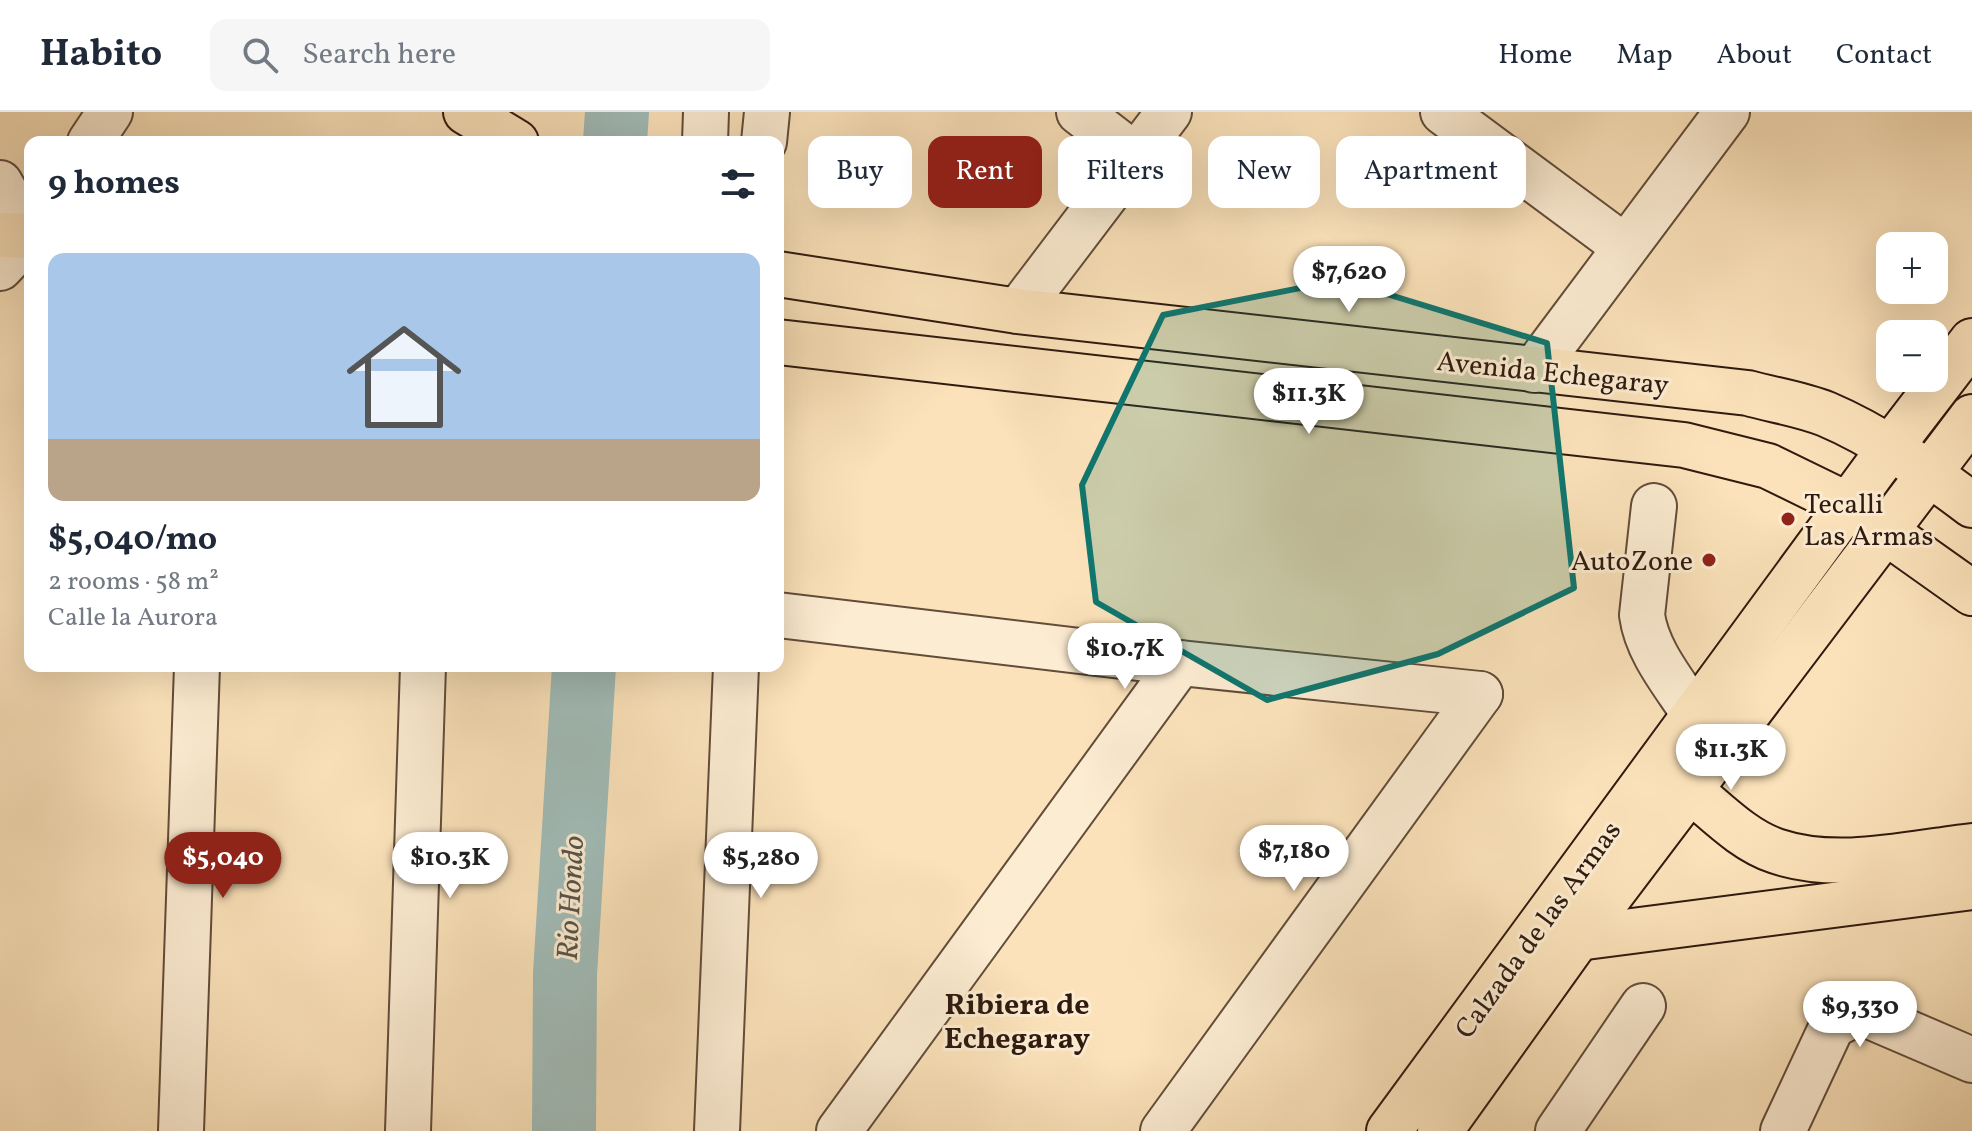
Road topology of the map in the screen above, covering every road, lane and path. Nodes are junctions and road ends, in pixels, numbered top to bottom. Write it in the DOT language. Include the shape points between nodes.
graph roads {
  1 [pos="110,112"];
  2 [pos="466,112"];
  3 [pos="706,112"];
  4 [pos="767,112"];
  5 [pos="1079,112"];
  6 [pos="1169,112"];
  7 [pos="1443,112"];
  8 [pos="1727,112"];
  9 [pos="94,136"];
  10 [pos="506,136"];
  11 [pos="705,136"];
  12 [pos="765,136"];
  13 [pos="1110,136"];
  14 [pos="1151,136"];
  15 [pos="0,183"];
  16 [pos="1096,208"];
  17 [pos="24,225"];
  18 [pos="0,235"];
  19 [pos="24,236"];
  20 [pos="24,242"];
  21 [pos="1625,247"];
  22 [pos="0,268"];
  23 [pos="784,275"];
  24 [pos="1018,311"];
  25 [pos="1972,341"];
  26 [pos="784,343"];
  27 [pos="1534,370"];
  28 [pos="1972,417"];
  29 [pos="1890,448"];
  30 [pos="1929,473"];
  31 [pos="1848,505"];
  32 [pos="1972,505"];
  33 [pos="1654,506"];
  34 [pos="1886,530"];
  35 [pos="1972,593"];
  36 [pos="784,616"];
  37 [pos="1180,663"];
  38 [pos="197,672"];
  39 [pos="423,672"];
  40 [pos="736,672"];
  41 [pos="1694,714"];
  42 [pos="1690,790"];
  43 [pos="1972,846"];
  44 [pos="1972,887"];
  45 [pos="1578,938"];
  46 [pos="1643,1006"];
  47 [pos="1972,1060"];
  48 [pos="181,1131"];
  49 [pos="408,1131"];
  50 [pos="717,1131"];
  51 [pos="839,1131"];
  52 [pos="1163,1131"];
  53 [pos="1389,1131"];
  54 [pos="1440,1131"];
  55 [pos="1558,1131"];
  56 [pos="1783,1131"];
  1 -- 9 [label="street"];
  2 -- 10 [label="main road"];
  3 -- 11 [label="street"];
  4 -- 12 [label="street"];
  5 -- 13 [label="street"];
  6 -- 14 [label="street"];
  7 -- 21 [label="street"];
  8 -- 21 [label="street"];
  15 -- 17 [label="street"];
  16 -- 24 [label="street"];
  18 -- 19 [label="main road"];
  20 -- 22 [label="street"];
  21 -- 27 [label="street"];
  23 -- 24 [label="main road, Avenida Echegaray"];
  24 -- 27 [label="main road, Avenida Echegaray"];
  25 -- 29 [label="main road, Calzada de las Armas"];
  26 -- 31 [label="main road, Avenida Echegaray" via="1684,445 1768,466"];
  27 -- 29 [label="main road, Avenida Echegaray" via="1748,393 1825,414"];
  28 -- 30 [label="main road, Calzada de las Armas"];
  29 -- 30 [label="main road, Avenida Echegaray"];
  29 -- 31 [label="main road, Calzada de las Armas"];
  30 -- 32 [label="main road, Avenida Echegaray"];
  30 -- 34 [label="main road, Calzada de las Armas"];
  31 -- 34 [label="main road, Avenida Echegaray"];
  31 -- 41 [label="main road, Calzada de las Armas"];
  33 -- 41 [label="street" via="1644,631"];
  34 -- 35 [label="main road, Avenida Echegaray"];
  34 -- 42 [label="main road, Calzada de las Armas"];
  36 -- 37 [label="street"];
  37 -- 51 [label="street"];
  37 -- 52 [label="street" via="1480,694"];
  38 -- 48 [label="street"];
  39 -- 49 [label="street"];
  40 -- 50 [label="street"];
  41 -- 53 [label="main road, Calzada de las Armas"];
  42 -- 43 [label="main road" via="1737,829 1775,851 1833,862"];
  42 -- 45 [label="main road, Calzada de las Armas"];
  44 -- 45 [label="main road"];
  45 -- 54 [label="main road, Calzada de las Armas"];
  46 -- 55 [label="street"];
  47 -- 56 [label="street" via="1867,1015 1851,1016 1832,1026"];
}
